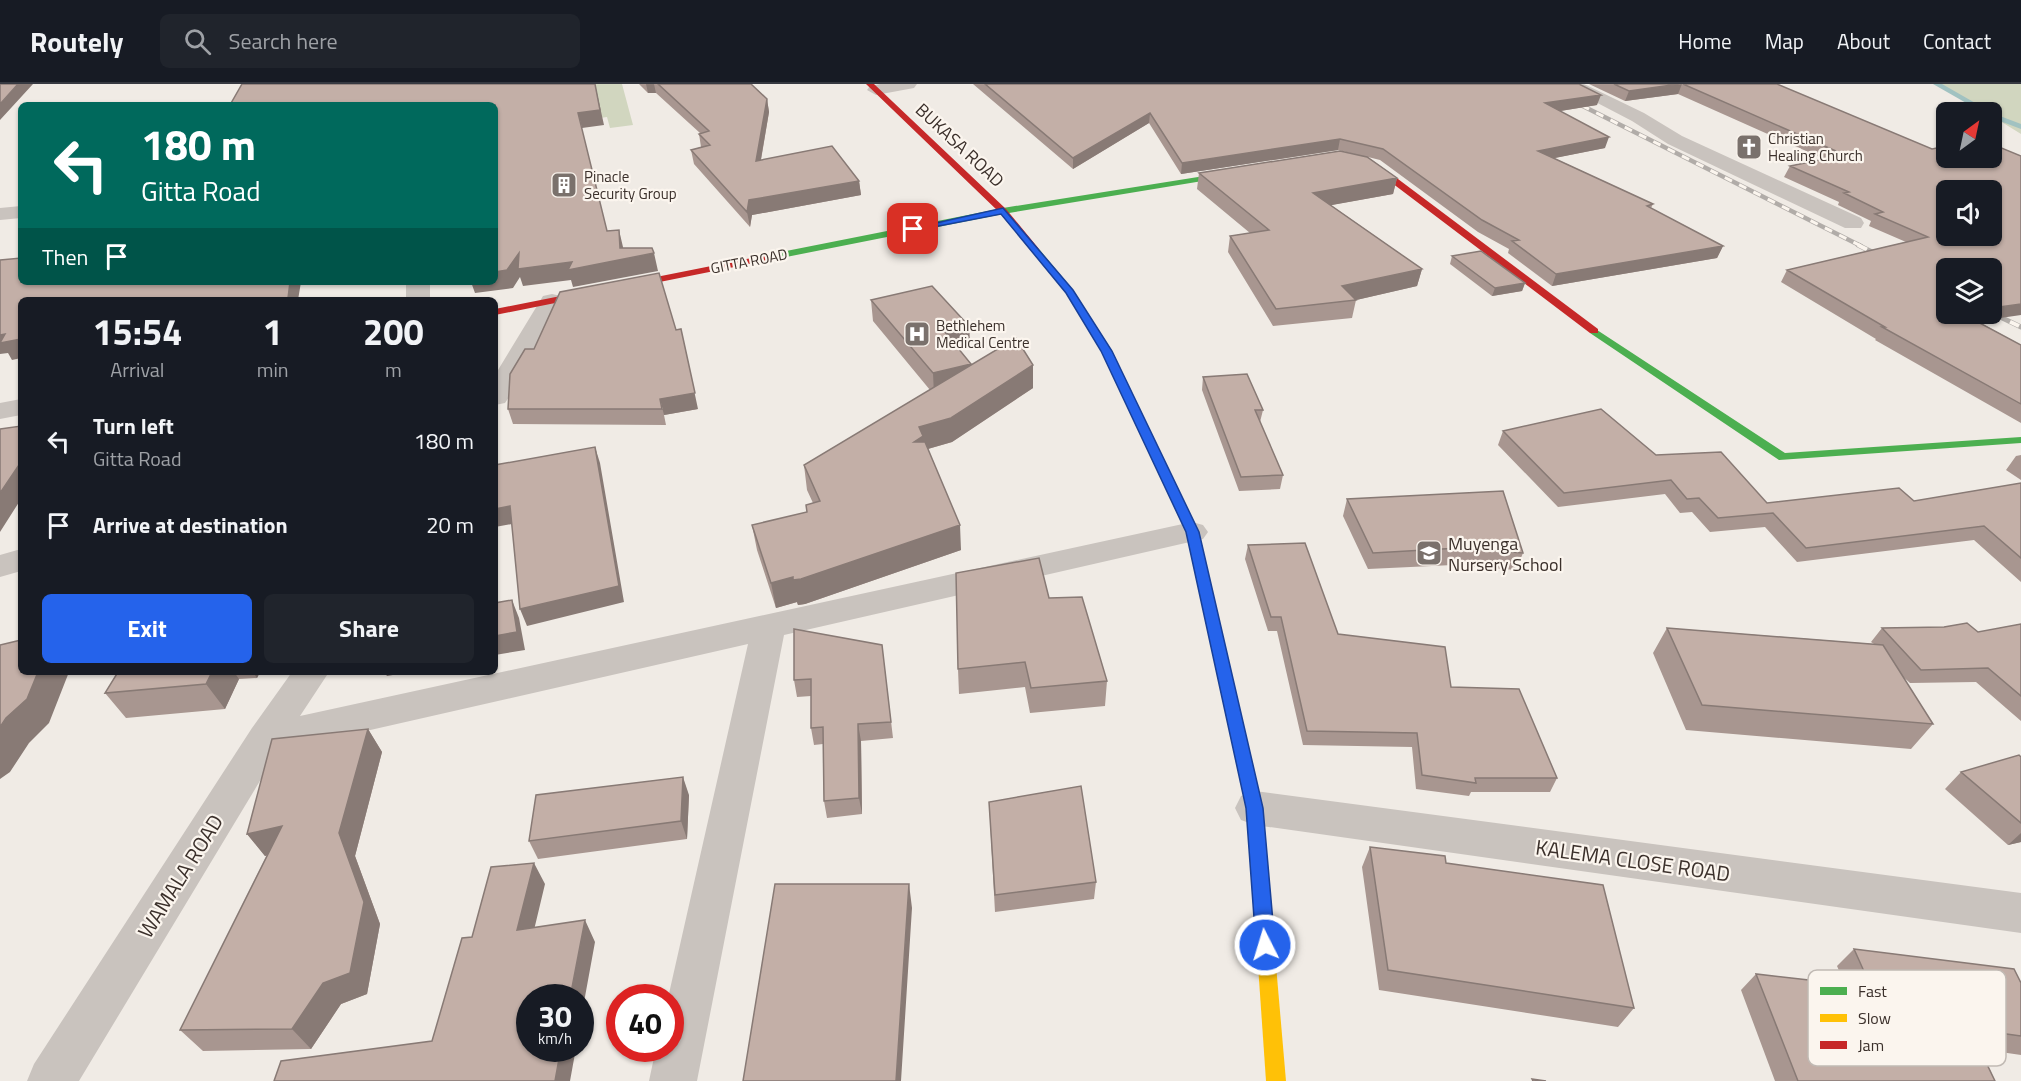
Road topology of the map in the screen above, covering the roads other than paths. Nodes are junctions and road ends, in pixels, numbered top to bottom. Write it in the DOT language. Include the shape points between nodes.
graph roads {
  1 [pos="908,84"];
  2 [pos="1570,84"];
  3 [pos="873,87"];
  4 [pos="1346,159"];
  5 [pos="1251,171"];
  6 [pos="1003,211"];
  7 [pos="18,212"];
  8 [pos="0,214"];
  9 [pos="1854,223"];
  10 [pos="552,301"];
  11 [pos="498,311"];
  12 [pos="498,392"];
  13 [pos="18,408"];
  14 [pos="0,411"];
  15 [pos="2021,440"];
  16 [pos="1192,532"];
  17 [pos="18,561"];
  18 [pos="0,566"];
  19 [pos="769,626"];
  20 [pos="309,675"];
  21 [pos="265,739"];
  22 [pos="1255,808"];
  23 [pos="2018,919"];
  24 [pos="51,1081"];
  25 [pos="673,1081"];
  26 [pos="1276,1081"];
  1 -- 3 [label="street"];
  2 -- 9 [label="street" via="1675,140"];
  3 -- 6 [label="street, BUKASA ROAD"];
  4 -- 15 [label="street" via="1372,166 1391,178 1597,333 1783,457"];
  5 -- 6 [label="street, GITTA ROAD"];
  6 -- 10 [label="street, GITTA ROAD"];
  6 -- 16 [label="street, BUKASA ROAD" via="1070,292 1107,351"];
  7 -- 8 [label="street"];
  10 -- 11 [label="street, GITTA ROAD"];
  10 -- 12 [label="street"];
  13 -- 14 [label="street"];
  16 -- 19 [label="street"];
  16 -- 22 [label="street, BUKASA ROAD"];
  17 -- 18 [label="street"];
  19 -- 21 [label="street"];
  19 -- 25 [label="street"];
  20 -- 21 [label="street, WAMALA ROAD"];
  21 -- 24 [label="street, WAMALA ROAD"];
  22 -- 23 [label="street, KALEMA CLOSE ROAD"];
  22 -- 26 [label="street, BUKASA ROAD"];
}
